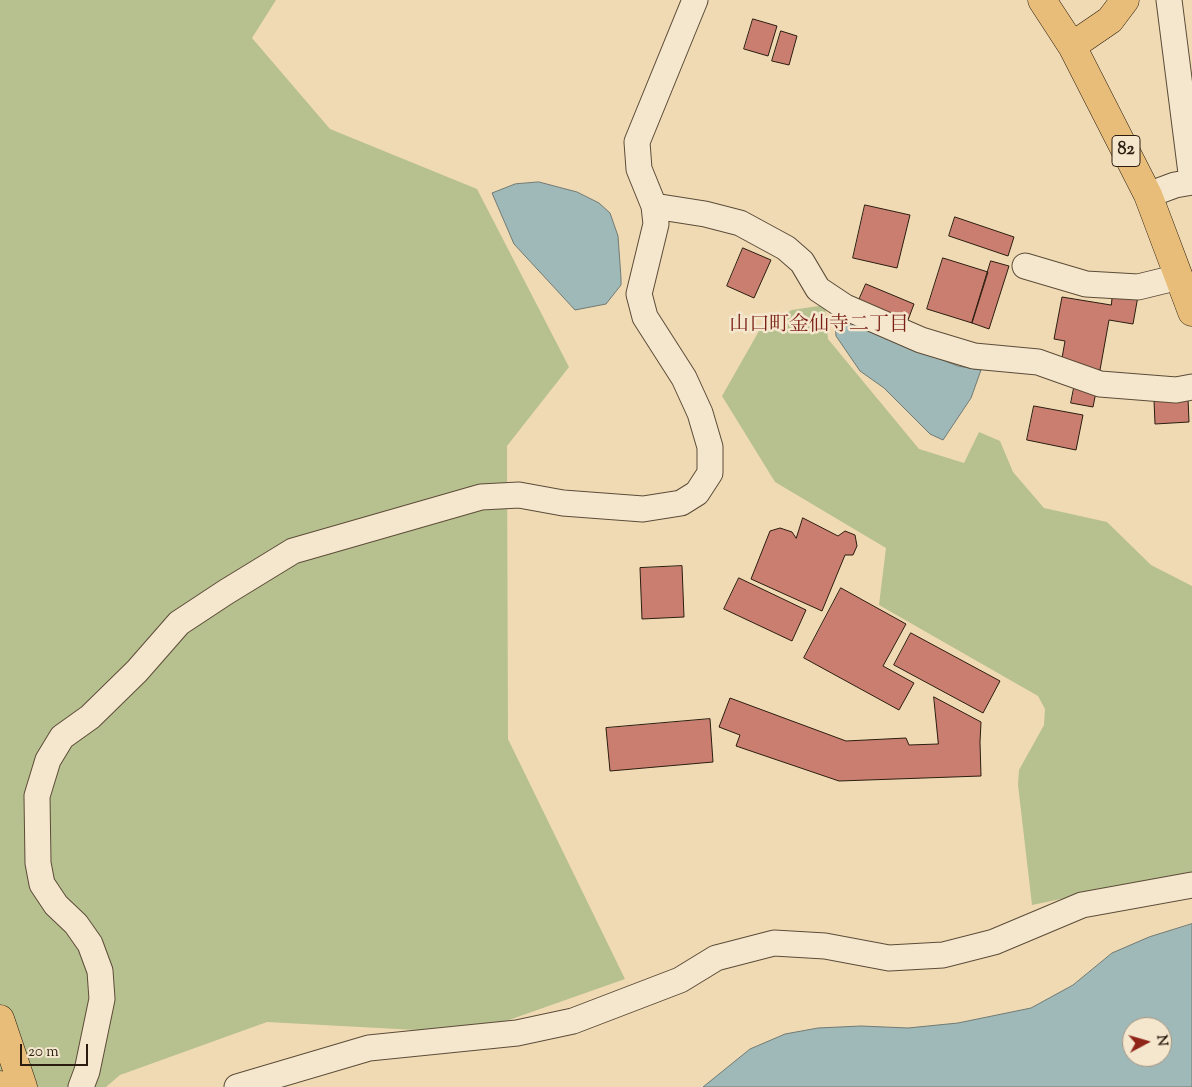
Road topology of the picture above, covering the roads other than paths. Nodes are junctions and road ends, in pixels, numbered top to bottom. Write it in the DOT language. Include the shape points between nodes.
graph roads {
  1 [pos="695,0"];
  2 [pos="1042,0"];
  3 [pos="1125,0"];
  4 [pos="1169,0"];
  5 [pos="1072,46"];
  6 [pos="1192,181"];
  7 [pos="1148,195"];
  8 [pos="654,206"];
  9 [pos="1024,266"];
  10 [pos="1179,277"];
  11 [pos="1192,312"];
  12 [pos="1192,387"];
  13 [pos="1192,885"];
  14 [pos="0,1019"];
  15 [pos="23,1087"];
  16 [pos="81,1087"];
  17 [pos="237,1087"];
  1 -- 8 [label="street" via="637,142 639,170"];
  2 -- 5 [label="main road, 82"];
  3 -- 5 [label="main road" via="1110,20"];
  4 -- 6 [label="street"];
  5 -- 7 [label="main road, 82"];
  6 -- 7 [label="street"];
  7 -- 10 [label="main road, 82"];
  8 -- 12 [label="street" via="740,223 786,248 802,262 818,289 845,307 921,340 974,356 1038,362 1100,384 1176,390"];
  8 -- 16 [label="street" via="656,224 639,294 645,318 684,378 700,413 710,447 710,473 697,493 681,503 643,510 563,503 519,495 481,496 293,551 179,623 138,671 90,717 62,737 48,760 37,796 38,863 42,884 90,944 100,971 102,1000"];
  9 -- 10 [label="street" via="1086,284 1138,287"];
  10 -- 11 [label="main road, 82"];
  13 -- 17 [label="street" via="1082,905 994,942 943,955 889,958 826,946 774,943 716,958 680,980 573,1021 517,1032 370,1048"];
  14 -- 15 [label="main road"];
}
